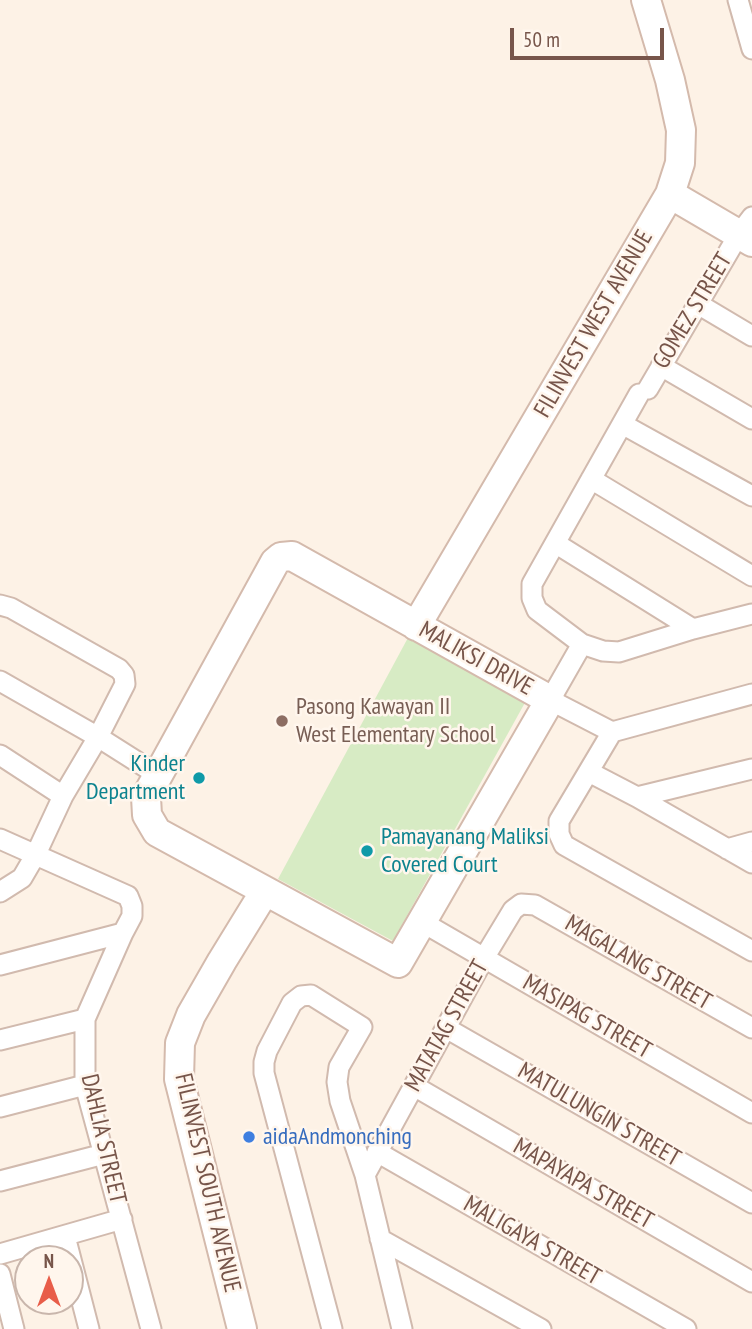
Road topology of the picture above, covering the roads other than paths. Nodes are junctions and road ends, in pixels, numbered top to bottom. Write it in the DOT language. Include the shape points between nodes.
graph roads {
  1 [pos="646,0"];
  2 [pos="738,0"];
  3 [pos="752,49"];
  4 [pos="670,194"];
  5 [pos="748,231"];
  6 [pos="698,304"];
  7 [pos="752,336"];
  8 [pos="661,366"];
  9 [pos="752,419"];
  10 [pos="622,424"];
  11 [pos="591,479"];
  12 [pos="752,496"];
  13 [pos="555,543"];
  14 [pos="752,576"];
  15 [pos="0,605"];
  16 [pos="752,614"];
  17 [pos="416,626"];
  18 [pos="694,629"];
  19 [pos="582,643"];
  20 [pos="0,681"];
  21 [pos="752,694"];
  22 [pos="550,700"];
  23 [pos="612,732"];
  24 [pos="98,737"];
  25 [pos="0,755"];
  26 [pos="752,769"];
  27 [pos="589,772"];
  28 [pos="158,775"];
  29 [pos="63,796"];
  30 [pos="638,797"];
  31 [pos="0,839"];
  32 [pos="752,842"];
  33 [pos="727,849"];
  34 [pos="36,854"];
  35 [pos="752,863"];
  36 [pos="265,891"];
  37 [pos="0,892"];
  38 [pos="522,904"];
  39 [pos="422,922"];
  40 [pos="123,933"];
  41 [pos="752,951"];
  42 [pos="484,958"];
  43 [pos="0,965"];
  44 [pos="85,1018"];
  45 [pos="446,1028"];
  46 [pos="752,1028"];
  47 [pos="0,1040"];
  48 [pos="85,1086"];
  49 [pos="414,1086"];
  50 [pos="0,1107"];
  51 [pos="752,1113"];
  52 [pos="377,1153"];
  53 [pos="104,1154"];
  54 [pos="365,1175"];
  55 [pos="0,1181"];
  56 [pos="752,1203"];
  57 [pos="122,1219"];
  58 [pos="65,1236"];
  59 [pos="380,1240"];
  60 [pos="0,1254"];
  61 [pos="0,1274"];
  62 [pos="752,1282"];
  63 [pos="14,1329"];
  64 [pos="89,1329"];
  65 [pos="151,1329"];
  66 [pos="242,1329"];
  67 [pos="332,1329"];
  68 [pos="402,1329"];
  69 [pos="541,1329"];
  70 [pos="686,1329"];
  1 -- 4 [label="street, FILINVEST WEST AVENUE" via="681,130 680,163"];
  2 -- 3 [label="street"];
  4 -- 5 [label="street"];
  4 -- 17 [label="street, FILINVEST WEST AVENUE"];
  5 -- 6 [label="street, GOMEZ STREET"];
  6 -- 7 [label="street"];
  6 -- 8 [label="street, GOMEZ STREET"];
  8 -- 9 [label="street"];
  8 -- 10 [label="street, GOMEZ STREET"];
  10 -- 11 [label="street, GOMEZ STREET"];
  10 -- 12 [label="street"];
  11 -- 13 [label="street, GOMEZ STREET"];
  11 -- 14 [label="street"];
  13 -- 18 [label="street"];
  13 -- 19 [label="street, GOMEZ STREET" via="532,584 532,598 537,610"];
  15 -- 24 [label="street" via="119,669 125,684"];
  16 -- 18 [label="street"];
  17 -- 22 [label="street, MALIKSI DRIVE"];
  17 -- 28 [label="street, MALIKSI DRIVE" via="292,556 281,556"];
  18 -- 19 [label="street" via="619,652"];
  19 -- 22 [label="street"];
  20 -- 24 [label="street"];
  21 -- 23 [label="street"];
  22 -- 23 [label="street"];
  22 -- 39 [label="street, MALIKSI DRIVE"];
  23 -- 27 [label="street"];
  24 -- 28 [label="street"];
  24 -- 29 [label="street"];
  25 -- 29 [label="street"];
  26 -- 30 [label="street"];
  27 -- 30 [label="street"];
  27 -- 41 [label="street" via="559,821 564,845"];
  28 -- 36 [label="street, MALIKSI DRIVE" via="146,797 148,815 158,832"];
  29 -- 34 [label="street"];
  30 -- 33 [label="street"];
  31 -- 34 [label="street"];
  32 -- 33 [label="street"];
  33 -- 35 [label="street"];
  34 -- 37 [label="street" via="22,878"];
  34 -- 40 [label="street, DAHLIA STREET" via="128,896 132,916"];
  36 -- 39 [label="street, MALIKSI DRIVE" via="398,963"];
  36 -- 66 [label="street, FILINVEST SOUTH AVENUE" via="209,983 180,1043 179,1079"];
  38 -- 42 [label="street, MATATAG STREET" via="513,910"];
  38 -- 46 [label="street, MAGALANG STREET" via="535,905"];
  39 -- 42 [label="street, MASIPAG STREET"];
  40 -- 43 [label="street"];
  40 -- 44 [label="street, DAHLIA STREET"];
  42 -- 45 [label="street, MATATAG STREET"];
  42 -- 51 [label="street, MASIPAG STREET"];
  44 -- 47 [label="street"];
  44 -- 48 [label="street, DAHLIA STREET"];
  45 -- 49 [label="street, MATATAG STREET"];
  45 -- 56 [label="street, MATULUNGIN STREET"];
  48 -- 50 [label="street"];
  48 -- 53 [label="street, DAHLIA STREET"];
  49 -- 52 [label="street, MATATAG STREET"];
  49 -- 62 [label="street, MAPAYAPA STREET"];
  52 -- 54 [label="street, MATATAG STREET"];
  52 -- 70 [label="street, MALIGAYA STREET"];
  53 -- 55 [label="street"];
  53 -- 57 [label="street, DAHLIA STREET"];
  54 -- 59 [label="street"];
  54 -- 67 [label="street" via="337,1082 339,1067 362,1027 311,995 301,996 292,1003 267,1051 264,1073"];
  57 -- 58 [label="street"];
  57 -- 65 [label="street, DAHLIA STREET"];
  58 -- 60 [label="street"];
  58 -- 64 [label="street"];
  59 -- 68 [label="street"];
  59 -- 69 [label="street"];
  61 -- 63 [label="street"];
}
